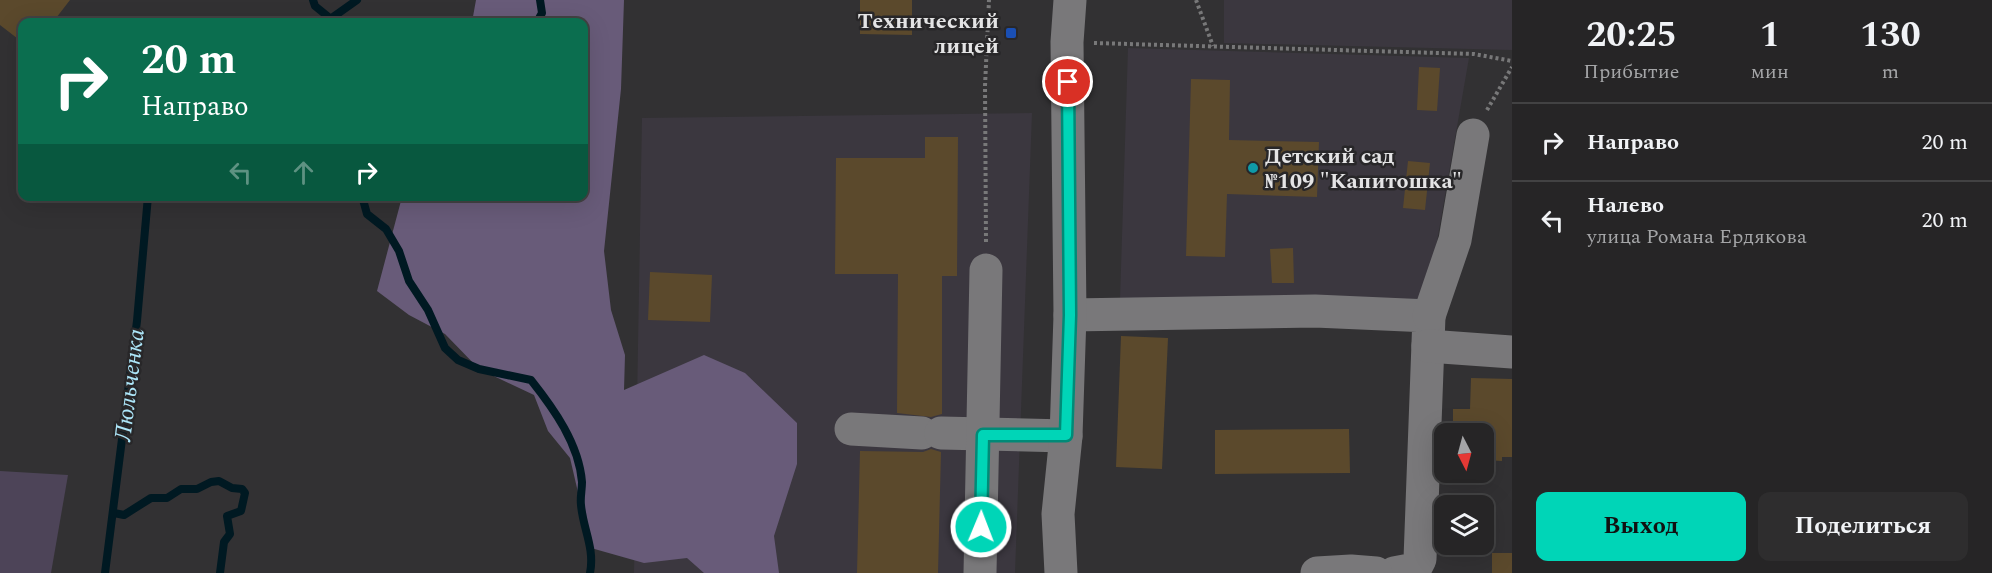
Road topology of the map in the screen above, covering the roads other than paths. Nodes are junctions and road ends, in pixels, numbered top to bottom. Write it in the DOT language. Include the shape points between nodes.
graph roads {
  1 [pos="1070,0"];
  2 [pos="1473,135"];
  3 [pos="986,270"];
  4 [pos="1070,315"];
  5 [pos="1429,331"];
  6 [pos="1512,352"];
  7 [pos="851,429"];
  8 [pos="983,435"];
  9 [pos="1066,435"];
  10 [pos="980,573"];
  11 [pos="1062,573"];
  12 [pos="1317,573"];
  13 [pos="1376,573"];
  14 [pos="1394,573"];
  1 -- 4 [label="street" via="1067,42"];
  2 -- 5 [label="street" via="1455,240"];
  3 -- 8 [label="street"];
  4 -- 5 [label="street" via="1315,310"];
  4 -- 9 [label="street"];
  5 -- 6 [label="street"];
  5 -- 14 [label="street" via="1420,559 1415,568"];
  7 -- 8 [label="street"];
  8 -- 9 [label="street"];
  8 -- 10 [label="street"];
  9 -- 11 [label="street" via="1058,514"];
  12 -- 13 [label="street"];
}
